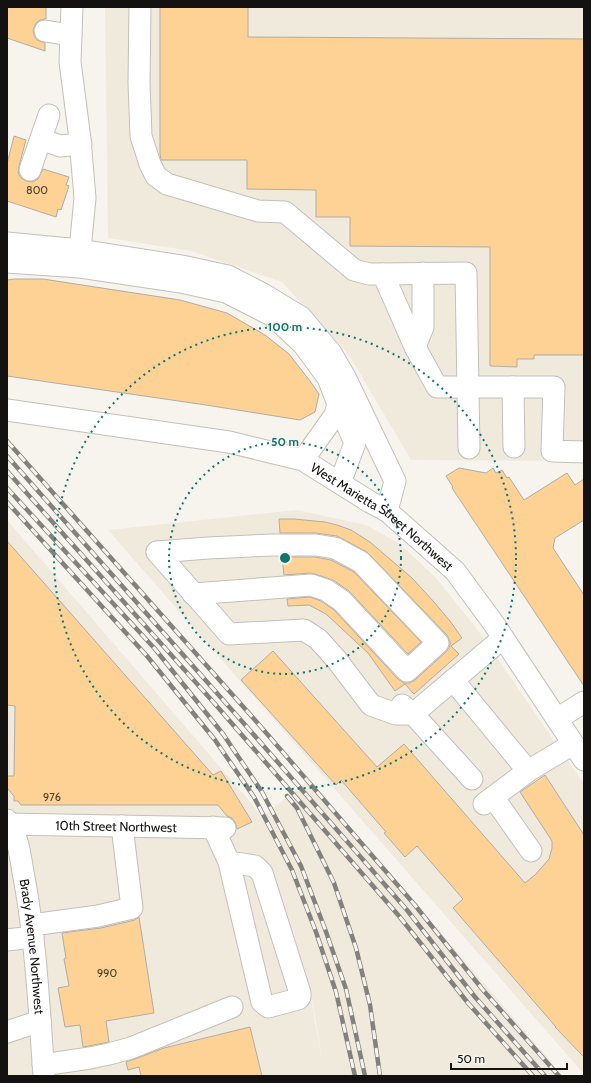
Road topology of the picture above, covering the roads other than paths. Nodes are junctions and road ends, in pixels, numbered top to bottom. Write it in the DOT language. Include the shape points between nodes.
graph roads {
  1 [pos="72,7"];
  2 [pos="140,7"];
  3 [pos="45,31"];
  4 [pos="71,35"];
  5 [pos="49,115"];
  6 [pos="40,139"];
  7 [pos="81,144"];
  8 [pos="30,170"];
  9 [pos="7,243"];
  10 [pos="80,258"];
  11 [pos="7,262"];
  12 [pos="423,273"];
  13 [pos="383,274"];
  14 [pos="415,347"];
  15 [pos="468,387"];
  16 [pos="513,387"];
  17 [pos="338,404"];
  18 [pos="10,410"];
  19 [pos="365,441"];
  20 [pos="514,447"];
  21 [pos="469,448"];
  22 [pos="584,452"];
  23 [pos="303,460"];
  24 [pos="340,483"];
  25 [pos="387,511"];
  26 [pos="193,594"];
  27 [pos="504,638"];
  28 [pos="453,680"];
  29 [pos="584,702"];
  30 [pos="413,714"];
  31 [pos="557,719"];
  32 [pos="579,752"];
  33 [pos="528,771"];
  34 [pos="472,778"];
  35 [pos="8,823"];
  36 [pos="122,826"];
  37 [pos="531,851"];
  38 [pos="229,862"];
  39 [pos="32,931"];
  40 [pos="7,940"];
  41 [pos="232,1007"];
  42 [pos="40,1020"];
  43 [pos="7,1032"];
  44 [pos="44,1070"];
  1 -- 4 [label="street"];
  2 -- 13 [label="street" via="141,136 156,176 167,184 258,210 285,212 354,270"];
  3 -- 4 [label="street"];
  4 -- 7 [label="street" via="70,62"];
  5 -- 6 [label="street"];
  6 -- 7 [label="street" via="60,146"];
  6 -- 8 [label="street"];
  7 -- 10 [label="street" via="86,198"];
  9 -- 10 [label="street"];
  10 -- 11 [label="street"];
  10 -- 17 [label="street" via="226,292 273,316 302,344 328,378"];
  10 -- 19 [label="street" via="182,266 228,276 301,317 330,353 345,377"];
  12 -- 13 [label="street"];
  12 -- 14 [label="street" via="423,327"];
  12 -- 15 [label="street" via="466,273"];
  13 -- 14 [label="street"];
  14 -- 15 [label="street" via="437,387"];
  15 -- 16 [label="street"];
  15 -- 21 [label="street"];
  16 -- 20 [label="street"];
  16 -- 22 [label="street" via="554,387 552,451"];
  17 -- 19 [label="street"];
  17 -- 23 [label="street" via="335,415"];
  18 -- 23 [label="street, West Marietta Street Northwest" via="229,442"];
  19 -- 24 [label="street"];
  19 -- 25 [label="street" via="395,481"];
  23 -- 24 [label="street, West Marietta Street Northwest"];
  24 -- 25 [label="street, West Marietta Street Northwest"];
  25 -- 27 [label="street, West Marietta Street Northwest" via="455,571"];
  26 -- 26 [label="street" via="157,552 272,544 316,544 335,548 361,562 438,643 406,671 342,601 326,590 311,585"];
  26 -- 30 [label="street" via="229,634 304,630 318,639 363,694 375,694 400,703"];
  27 -- 28 [label="street"];
  27 -- 31 [label="street, West Marietta Street Northwest"];
  28 -- 30 [label="street" via="432,688"];
  28 -- 33 [label="street"];
  29 -- 31 [label="street"];
  30 -- 34 [label="street"];
  31 -- 32 [label="street, West Marietta Street Northwest"];
  32 -- 33 [label="street"];
  33 -- 37 [label="street" via="488,801"];
  35 -- 36 [label="street, 10th Street Northwest"];
  35 -- 39 [label="street, Brady Avenue Northwest" via="18,845"];
  36 -- 38 [label="street, 10th Street Northwest" via="219,827"];
  36 -- 39 [label="street" via="132,908"];
  38 -- 38 [label="street" via="262,1002 268,1007 298,999 300,993 262,873 255,866"];
  39 -- 40 [label="street"];
  39 -- 42 [label="street, Brady Avenue Northwest"];
  41 -- 44 [label="street" via="131,1048 56,1063"];
  42 -- 43 [label="street"];
  42 -- 44 [label="street, Brady Avenue Northwest"];
}
